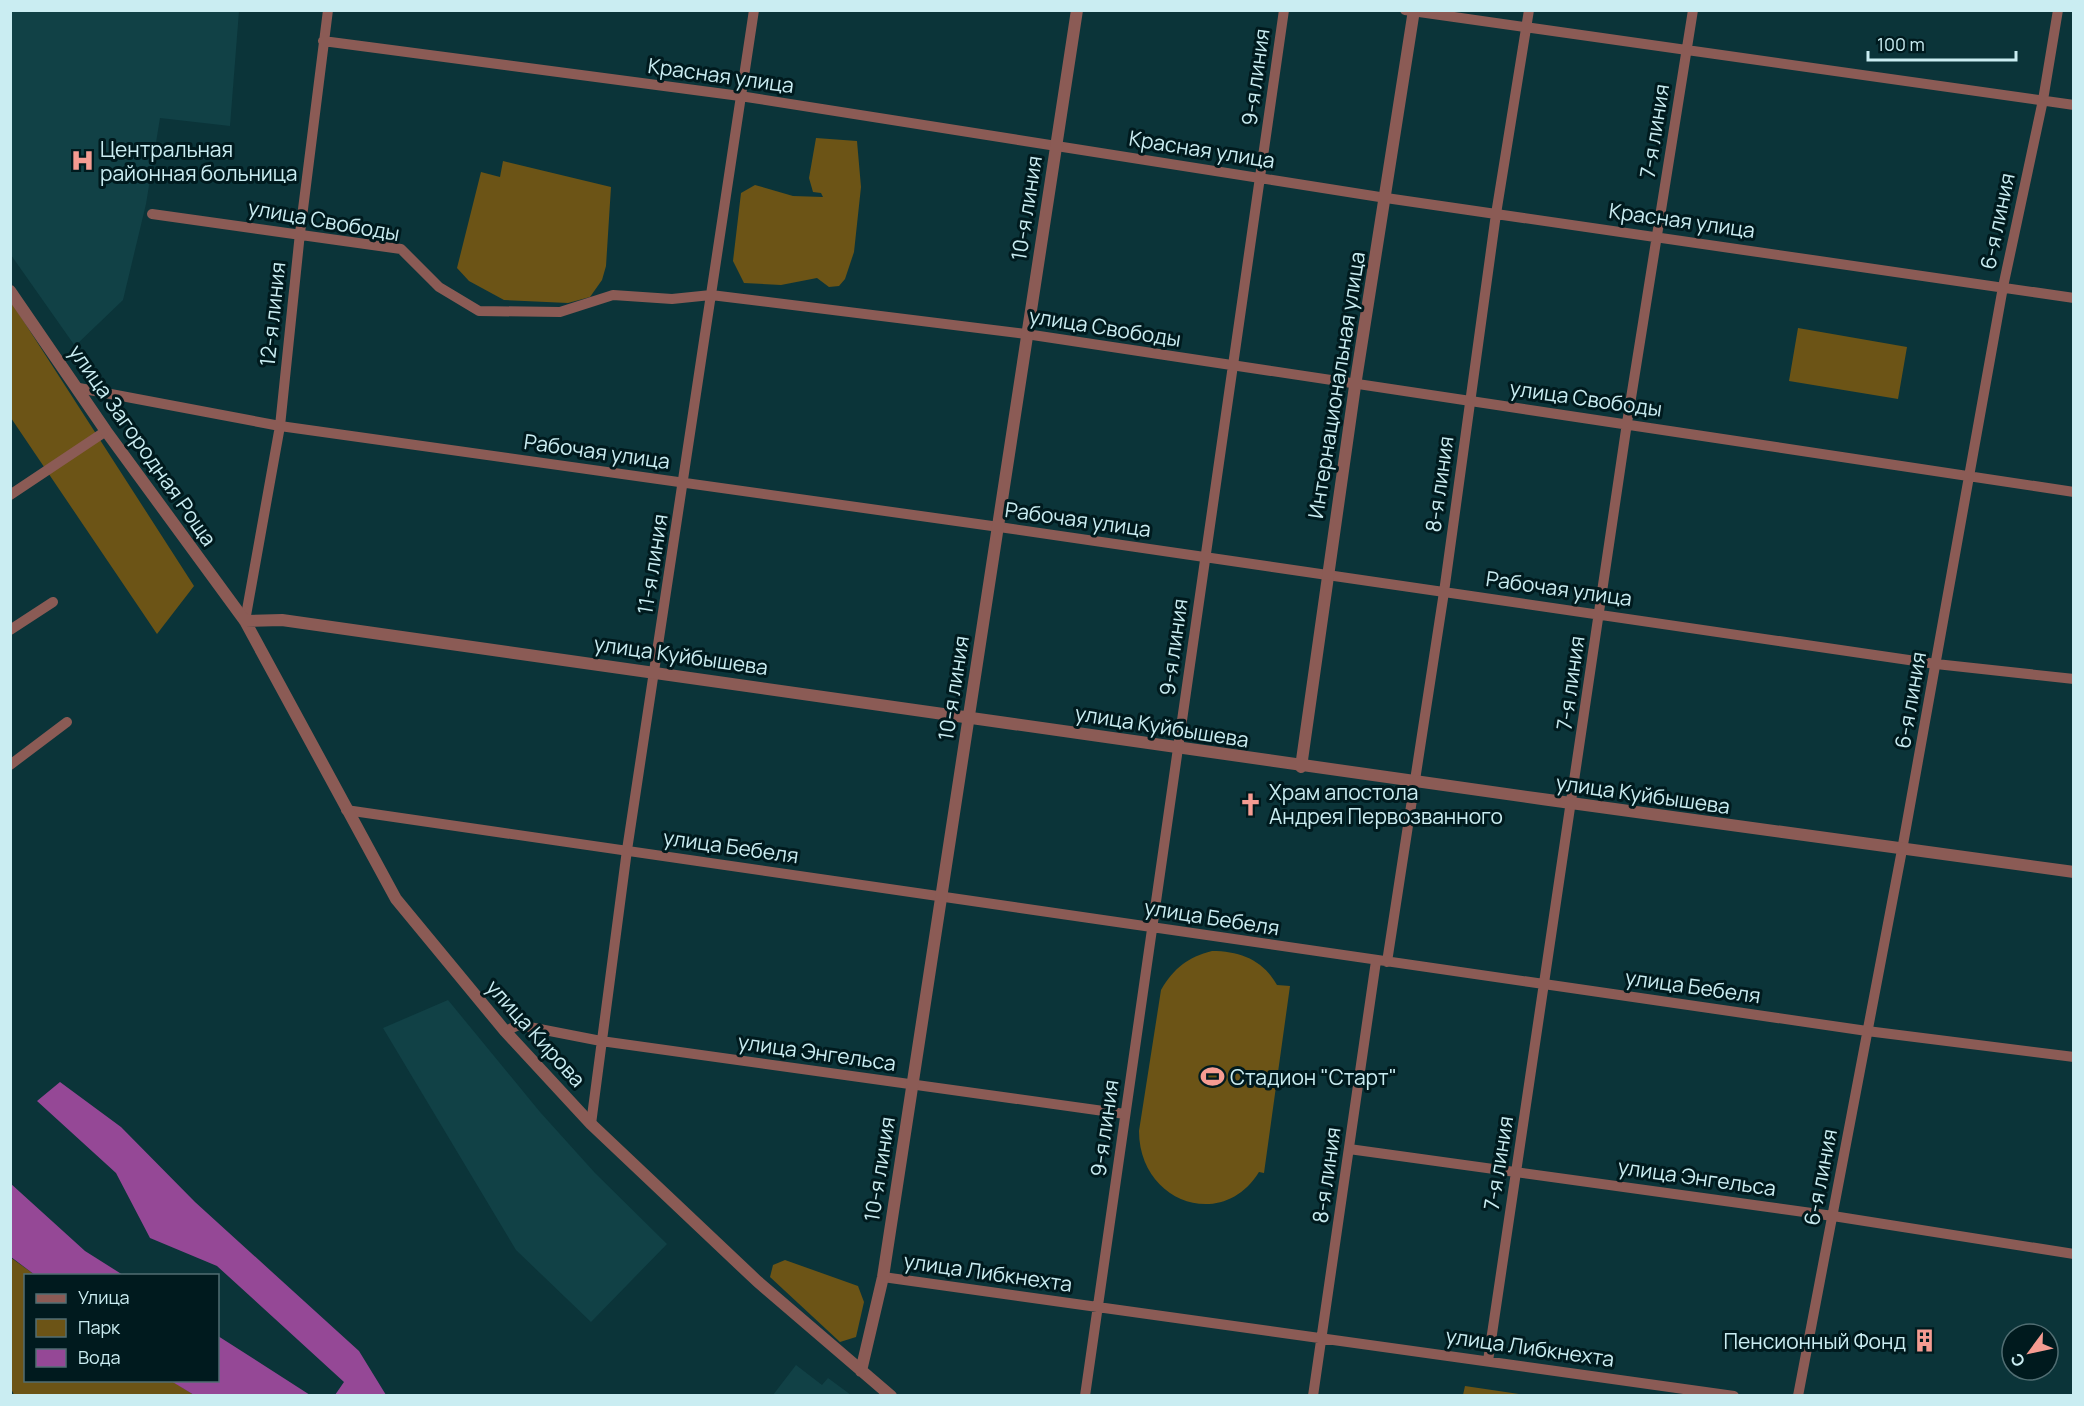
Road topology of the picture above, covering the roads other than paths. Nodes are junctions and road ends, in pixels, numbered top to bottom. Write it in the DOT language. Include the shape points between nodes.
graph roads {
  1 [pos="328,10"];
  2 [pos="754,10"];
  3 [pos="1077,10"];
  4 [pos="1284,10"];
  5 [pos="1529,10"];
  6 [pos="1693,10"];
  7 [pos="2058,10"];
  8 [pos="1411,11"];
  9 [pos="1526,27"];
  10 [pos="323,41"];
  11 [pos="1687,49"];
  12 [pos="740,96"];
  13 [pos="2043,100"];
  14 [pos="2073,105"];
  15 [pos="1055,146"];
  16 [pos="1260,178"];
  17 [pos="1386,198"];
  18 [pos="152,214"];
  19 [pos="1496,214"];
  20 [pos="300,233"];
  21 [pos="1656,236"];
  22 [pos="2003,287"];
  23 [pos="10,291"];
  24 [pos="711,295"];
  25 [pos="2073,298"];
  26 [pos="1026,334"];
  27 [pos="1233,367"];
  28 [pos="1355,386"];
  29 [pos="79,388"];
  30 [pos="1470,402"];
  31 [pos="1628,423"];
  32 [pos="280,426"];
  33 [pos="106,431"];
  34 [pos="1971,476"];
  35 [pos="684,483"];
  36 [pos="2073,492"];
  37 [pos="10,495"];
  38 [pos="999,527"];
  39 [pos="1205,557"];
  40 [pos="1327,575"];
  41 [pos="1444,592"];
  42 [pos="53,602"];
  43 [pos="1600,614"];
  44 [pos="244,621"];
  45 [pos="10,630"];
  46 [pos="1936,664"];
  47 [pos="656,671"];
  48 [pos="2073,680"];
  49 [pos="968,716"];
  50 [pos="67,722"];
  51 [pos="1178,748"];
  52 [pos="10,765"];
  53 [pos="1300,767"];
  54 [pos="1414,783"];
  55 [pos="1571,804"];
  56 [pos="346,810"];
  57 [pos="627,850"];
  58 [pos="1902,850"];
  59 [pos="2073,872"];
  60 [pos="939,896"];
  61 [pos="1152,927"];
  62 [pos="1381,961"];
  63 [pos="1545,984"];
  64 [pos="505,1031"];
  65 [pos="1867,1031"];
  66 [pos="601,1041"];
  67 [pos="2073,1056"];
  68 [pos="912,1084"];
  69 [pos="1125,1114"];
  70 [pos="591,1124"];
  71 [pos="1349,1149"];
  72 [pos="1517,1171"];
  73 [pos="1833,1216"];
  74 [pos="2073,1254"];
  75 [pos="883,1277"];
  76 [pos="1093,1306"];
  77 [pos="1321,1338"];
  78 [pos="1488,1361"];
  79 [pos="861,1371"];
  80 [pos="891,1395"];
  81 [pos="1085,1395"];
  82 [pos="1312,1395"];
  83 [pos="1734,1395"];
  84 [pos="1798,1395"];
  1 -- 10 [label="street, 12-я линия"];
  2 -- 12 [label="street, 11-я линия"];
  3 -- 15 [label="street, 10-я линия"];
  4 -- 16 [label="street, 9-я линия"];
  5 -- 9 [label="street, 8-я линия"];
  6 -- 11 [label="street, 7-я линия"];
  7 -- 13 [label="street, 6-я линия"];
  8 -- 9 [label="street"];
  8 -- 17 [label="street, Интернациональная улица"];
  9 -- 11 [label="street"];
  9 -- 19 [label="street, 8-я линия"];
  10 -- 12 [label="street, Красная улица"];
  10 -- 20 [label="street, 12-я линия"];
  11 -- 13 [label="street"];
  11 -- 21 [label="street, 7-я линия"];
  12 -- 15 [label="street, Красная улица"];
  12 -- 24 [label="street, 11-я линия"];
  13 -- 14 [label="street"];
  13 -- 22 [label="street, 6-я линия"];
  15 -- 16 [label="street, Красная улица"];
  15 -- 26 [label="street, 10-я линия"];
  16 -- 17 [label="street, Красная улица"];
  16 -- 27 [label="street, 9-я линия"];
  17 -- 19 [label="street, Красная улица"];
  17 -- 28 [label="street, Интернациональная улица"];
  18 -- 20 [label="street, улица Свободы"];
  19 -- 21 [label="street, Красная улица"];
  19 -- 30 [label="street, 8-я линия"];
  20 -- 24 [label="street, улица Свободы" via="401,249 439,287 479,311 560,312 613,295 672,299"];
  20 -- 32 [label="street, 12-я линия"];
  21 -- 22 [label="street, Красная улица"];
  21 -- 31 [label="street, 7-я линия"];
  22 -- 25 [label="street, Красная улица"];
  22 -- 34 [label="street, 6-я линия"];
  23 -- 29 [label="street, улица Загородная Роща"];
  24 -- 26 [label="street, улица Свободы"];
  24 -- 35 [label="street, 11-я линия"];
  26 -- 27 [label="street, улица Свободы"];
  26 -- 38 [label="street, 10-я линия"];
  27 -- 28 [label="street, улица Свободы"];
  27 -- 39 [label="street, 9-я линия"];
  28 -- 30 [label="street, улица Свободы"];
  28 -- 40 [label="street, Интернациональная улица"];
  29 -- 32 [label="street, Рабочая улица"];
  29 -- 33 [label="street, улица Загородная Роща"];
  30 -- 31 [label="street, улица Свободы"];
  30 -- 41 [label="street, 8-я линия"];
  31 -- 34 [label="street, улица Свободы"];
  31 -- 43 [label="street, 7-я линия"];
  32 -- 35 [label="street, Рабочая улица"];
  32 -- 44 [label="street, 12-я линия"];
  33 -- 37 [label="street"];
  33 -- 44 [label="street, улица Загородная Роща"];
  34 -- 36 [label="street, улица Свободы"];
  34 -- 46 [label="street, 6-я линия"];
  35 -- 38 [label="street, Рабочая улица"];
  35 -- 47 [label="street, 11-я линия"];
  38 -- 39 [label="street, Рабочая улица"];
  38 -- 49 [label="street, 10-я линия"];
  39 -- 40 [label="street, Рабочая улица"];
  39 -- 51 [label="street, 9-я линия"];
  40 -- 41 [label="street, Рабочая улица"];
  40 -- 53 [label="street, Интернациональная улица"];
  41 -- 43 [label="street, Рабочая улица"];
  41 -- 54 [label="street, 8-я линия"];
  42 -- 45 [label="street"];
  43 -- 46 [label="street, Рабочая улица"];
  43 -- 55 [label="street, 7-я линия"];
  44 -- 47 [label="street, улица Куйбышева" via="282,620"];
  44 -- 56 [label="street, улица Кирова"];
  46 -- 48 [label="street, Рабочая улица"];
  46 -- 58 [label="street, 6-я линия"];
  47 -- 49 [label="street, улица Куйбышева"];
  47 -- 57 [label="street, 11-я линия"];
  49 -- 51 [label="street, улица Куйбышева"];
  49 -- 60 [label="street, 10-я линия"];
  50 -- 52 [label="street"];
  51 -- 53 [label="street, улица Куйбышева"];
  51 -- 61 [label="street, 9-я линия"];
  53 -- 54 [label="street, улица Куйбышева"];
  54 -- 55 [label="street, улица Куйбышева"];
  54 -- 62 [label="street, 8-я линия"];
  55 -- 58 [label="street, улица Куйбышева"];
  55 -- 63 [label="street, 7-я линия"];
  56 -- 57 [label="street, улица Бебеля"];
  56 -- 64 [label="street, улица Кирова" via="396,899"];
  57 -- 60 [label="street, улица Бебеля"];
  57 -- 66 [label="street, 11-я линия"];
  58 -- 59 [label="street, улица Куйбышева"];
  58 -- 65 [label="street, 6-я линия"];
  60 -- 61 [label="street, улица Бебеля"];
  60 -- 68 [label="street, 10-я линия"];
  61 -- 62 [label="street, улица Бебеля"];
  61 -- 69 [label="street, 9-я линия"];
  62 -- 63 [label="street, улица Бебеля"];
  62 -- 71 [label="street, 8-я линия"];
  63 -- 65 [label="street, улица Бебеля"];
  63 -- 72 [label="street, 7-я линия"];
  64 -- 66 [label="street, улица Энгельса" via="519,1024"];
  64 -- 70 [label="street, улица Кирова"];
  65 -- 67 [label="street, улица Бебеля"];
  65 -- 73 [label="street, 6-я линия"];
  66 -- 68 [label="street, улица Энгельса"];
  66 -- 70 [label="street, 11-я линия"];
  68 -- 69 [label="street, улица Энгельса"];
  68 -- 75 [label="street, 10-я линия"];
  69 -- 76 [label="street, 9-я линия"];
  70 -- 79 [label="street, улица Кирова" via="757,1281"];
  71 -- 72 [label="street, улица Энгельса"];
  71 -- 77 [label="street, 8-я линия"];
  72 -- 73 [label="street, улица Энгельса"];
  72 -- 78 [label="street, 7-я линия"];
  73 -- 74 [label="street, улица Энгельса"];
  73 -- 84 [label="street, 6-я линия"];
  75 -- 76 [label="street, улица Либкнехта"];
  75 -- 79 [label="street, 10-я линия"];
  76 -- 77 [label="street, улица Либкнехта"];
  76 -- 81 [label="street, 9-я линия"];
  77 -- 78 [label="street, улица Либкнехта"];
  77 -- 82 [label="street, 8-я линия"];
  78 -- 83 [label="street, улица Либкнехта"];
  79 -- 80 [label="street, улица Кирова"];
}
